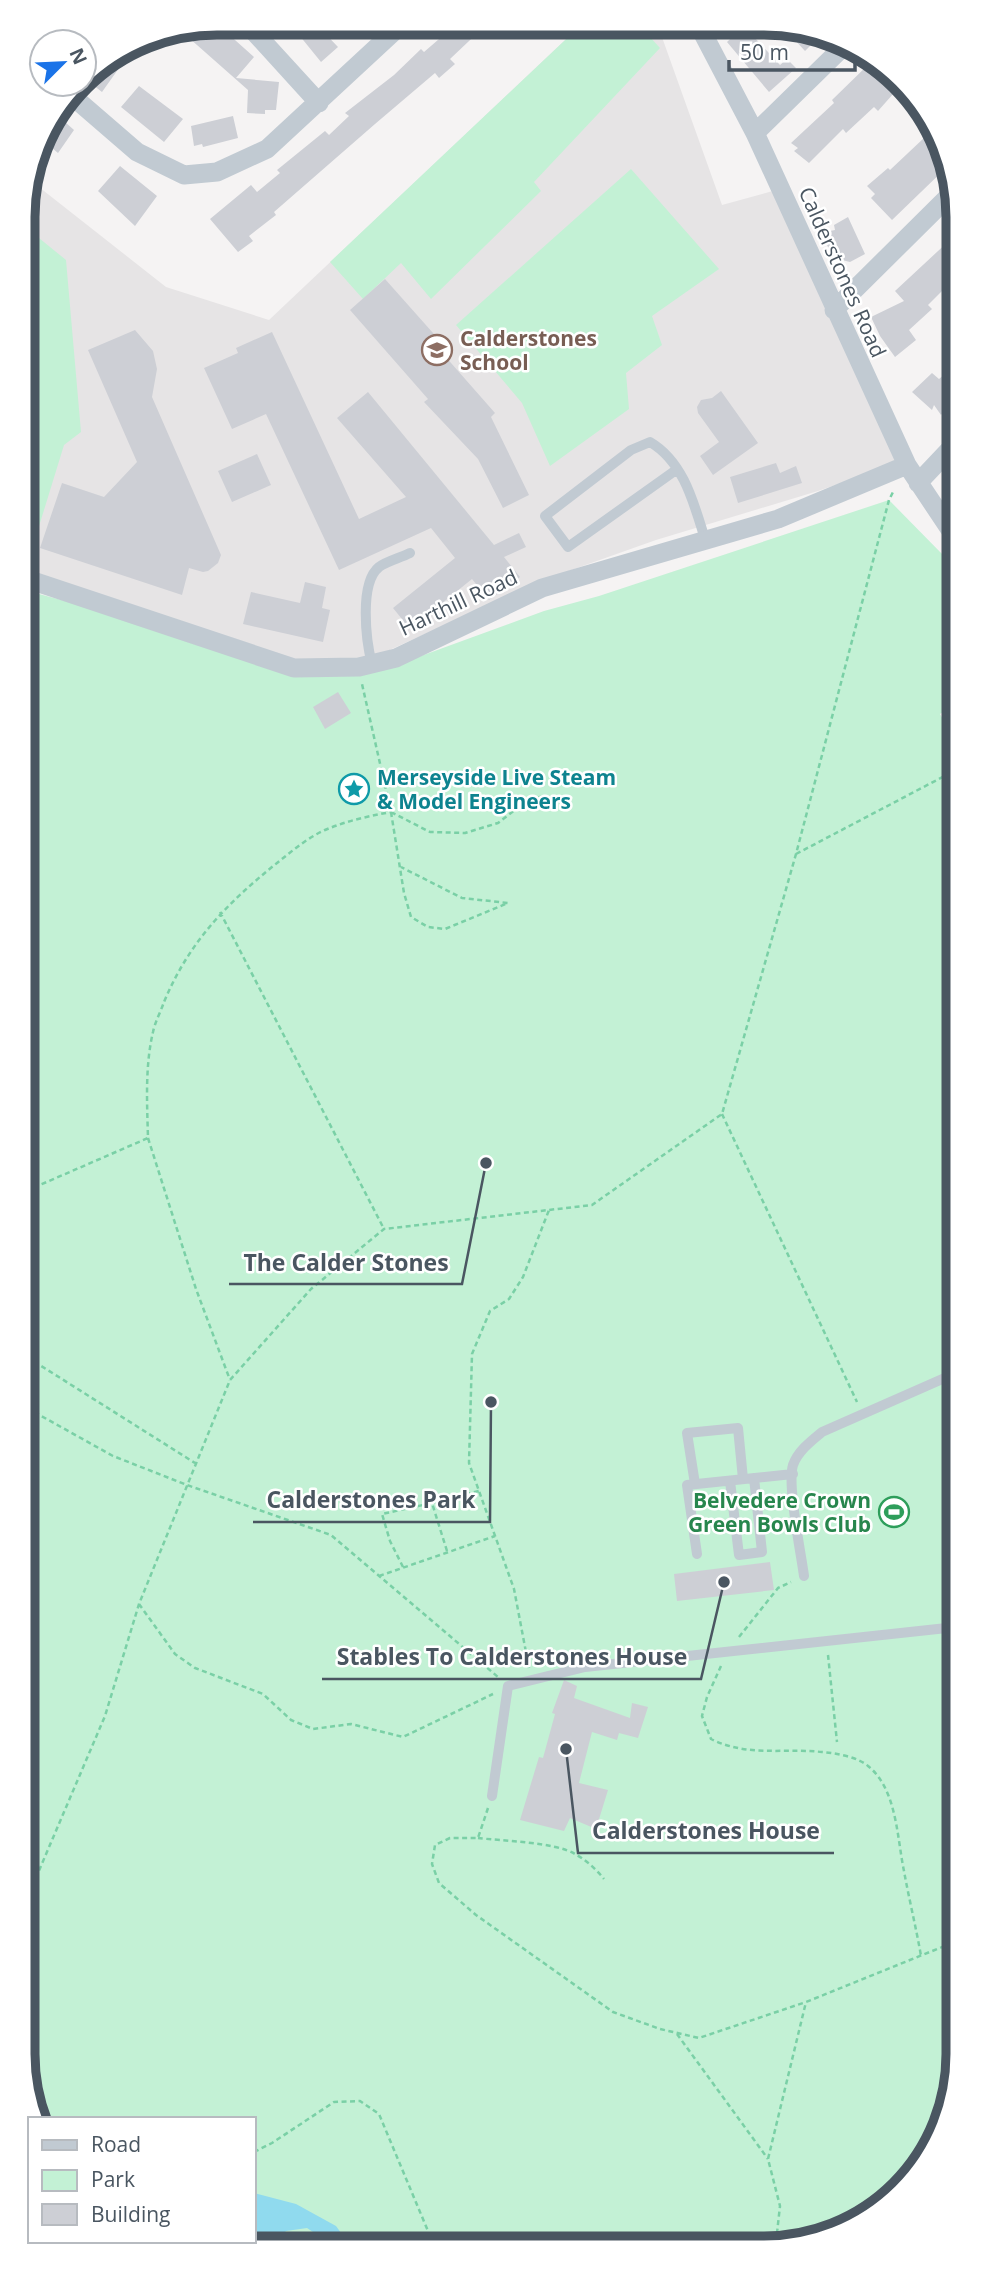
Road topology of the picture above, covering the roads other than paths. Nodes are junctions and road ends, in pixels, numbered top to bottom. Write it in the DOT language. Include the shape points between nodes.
graph roads {
  1 [pos="257,35"];
  2 [pos="389,35"];
  3 [pos="704,35"];
  4 [pos="839,52"];
  5 [pos="78,101"];
  6 [pos="319,103"];
  7 [pos="755,133"];
  8 [pos="945,200"];
  9 [pos="834,310"];
  10 [pos="946,454"];
  11 [pos="906,465"];
  12 [pos="676,470"];
  13 [pos="919,483"];
  14 [pos="946,524"];
  15 [pos="705,539"];
  16 [pos="410,553"];
  17 [pos="35,582"];
  18 [pos="365,666"];
  19 [pos="946,1378"];
  20 [pos="793,1474"];
  21 [pos="754,1478"];
  22 [pos="743,1479"];
  23 [pos="730,1480"];
  24 [pos="695,1484"];
  25 [pos="697,1554"];
  26 [pos="804,1576"];
  27 [pos="946,1628"];
  28 [pos="492,1796"];
  1 -- 6 [label="street"];
  2 -- 6 [label="street"];
  3 -- 7 [label="street, Calderstones Road"];
  4 -- 7 [label="street"];
  5 -- 6 [label="street" via="138,152 184,175 217,172 267,149"];
  7 -- 9 [label="street, Calderstones Road"];
  8 -- 9 [label="street"];
  9 -- 11 [label="street, Calderstones Road"];
  10 -- 13 [label="street"];
  11 -- 13 [label="street, Calderstones Road"];
  11 -- 15 [label="street, Harthill Road" via="778,519"];
  12 -- 12 [label="lane" via="662,449 650,442 631,450 545,516 568,547"];
  12 -- 15 [label="lane" via="690,490"];
  13 -- 14 [label="street, Calderstones Road"];
  15 -- 18 [label="street, Harthill Road" via="542,588 396,657"];
  16 -- 18 [label="lane" via="380,567 370,579"];
  17 -- 18 [label="street, Harthill Road" via="294,668"];
  19 -- 20 [label="lane" via="822,1432 806,1445 793,1465"];
  20 -- 21 [label="lane"];
  20 -- 26 [label="lane"];
  21 -- 22 [label="lane"];
  21 -- 23 [label="lane" via="762,1552 739,1555"];
  22 -- 23 [label="lane"];
  22 -- 24 [label="lane" via="738,1428 687,1433"];
  23 -- 24 [label="lane"];
  24 -- 25 [label="lane" via="687,1485"];
  27 -- 28 [label="lane" via="584,1667 509,1686"];
}
